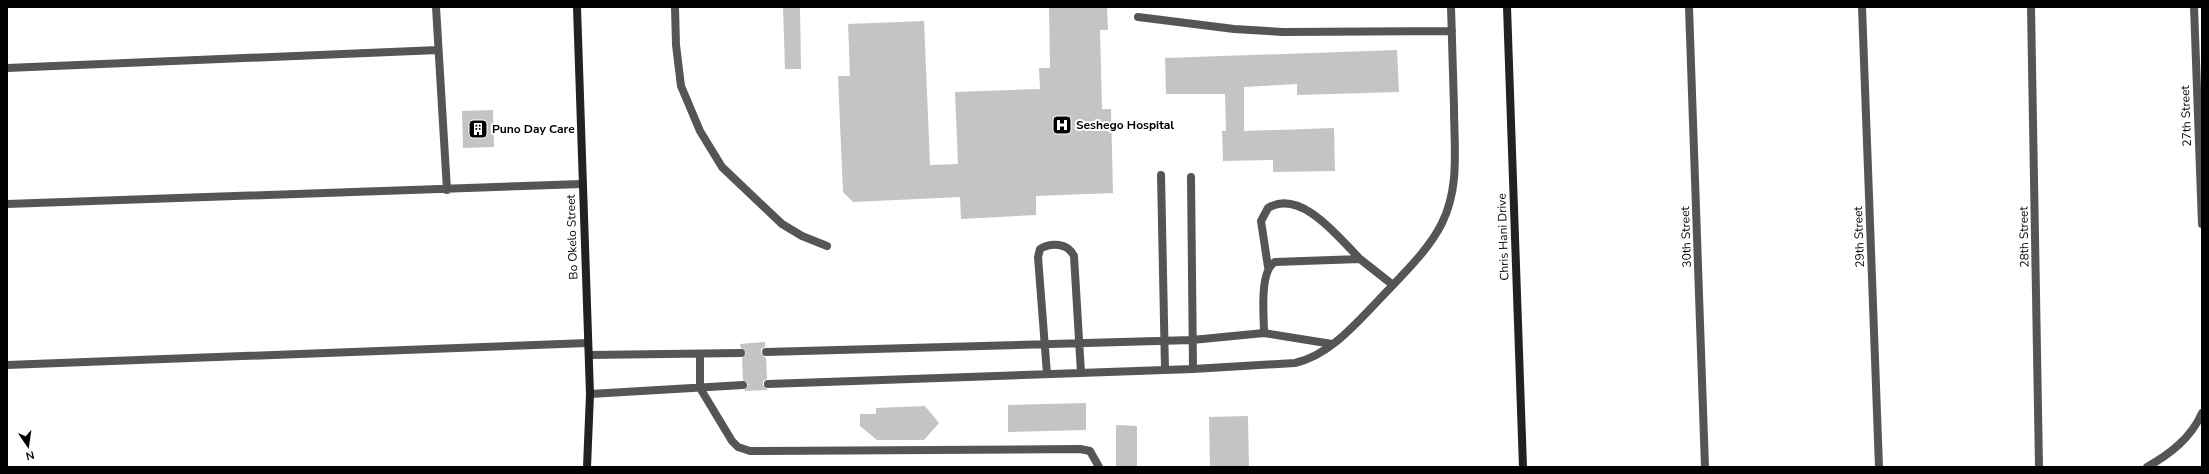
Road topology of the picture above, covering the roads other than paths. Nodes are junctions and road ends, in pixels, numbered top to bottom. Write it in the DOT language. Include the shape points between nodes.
graph roads {
  1 [pos="436,7"];
  2 [pos="577,7"];
  3 [pos="675,7"];
  4 [pos="1451,7"];
  5 [pos="1507,7"];
  6 [pos="1689,7"];
  7 [pos="1862,7"];
  8 [pos="2030,7"];
  9 [pos="2194,7"];
  10 [pos="1138,17"];
  11 [pos="1452,31"];
  12 [pos="438,50"];
  13 [pos="7,68"];
  14 [pos="1161,175"];
  15 [pos="1191,177"];
  16 [pos="582,184"];
  17 [pos="447,190"];
  18 [pos="7,204"];
  19 [pos="2202,224"];
  20 [pos="827,246"];
  21 [pos="1360,259"];
  22 [pos="1268,267"];
  23 [pos="1392,285"];
  24 [pos="1264,333"];
  25 [pos="1192,340"];
  26 [pos="1164,341"];
  27 [pos="588,343"];
  28 [pos="1045,344"];
  29 [pos="1080,344"];
  30 [pos="1332,344"];
  31 [pos="766,352"];
  32 [pos="741,353"];
  33 [pos="700,354"];
  34 [pos="589,355"];
  35 [pos="7,365"];
  36 [pos="1165,369"];
  37 [pos="1193,369"];
  38 [pos="1081,373"];
  39 [pos="1047,374"];
  40 [pos="768,384"];
  41 [pos="743,385"];
  42 [pos="700,388"];
  43 [pos="590,394"];
  44 [pos="2202,413"];
  45 [pos="588,467"];
  46 [pos="1099,467"];
  47 [pos="1523,467"];
  48 [pos="1705,467"];
  49 [pos="1880,467"];
  50 [pos="2039,467"];
  51 [pos="2146,467"];
  1 -- 12 [label="street"];
  2 -- 16 [label="street, Bo Okelo Street"];
  3 -- 20 [label="street" via="681,86 700,131 722,167 782,224"];
  4 -- 11 [label="street"];
  5 -- 47 [label="street, Chris Hani Drive"];
  6 -- 48 [label="street, 30th Street"];
  7 -- 49 [label="street, 29th Street"];
  8 -- 50 [label="street, 28th Street"];
  9 -- 19 [label="street, 27th Street"];
  10 -- 11 [label="street" via="1234,29 1283,32"];
  11 -- 23 [label="street" via="1455,176 1452,196 1442,225 1432,240"];
  12 -- 13 [label="street"];
  12 -- 17 [label="street"];
  14 -- 26 [label="street"];
  15 -- 25 [label="street"];
  16 -- 17 [label="street"];
  16 -- 27 [label="street, Bo Okelo Street"];
  17 -- 18 [label="street"];
  21 -- 22 [label="street" via="1281,261 1274,262"];
  21 -- 22 [label="street" via="1317,216 1304,208 1281,204 1268,208 1262,221"];
  21 -- 23 [label="street"];
  22 -- 24 [label="street" via="1264,280"];
  23 -- 30 [label="street"];
  24 -- 25 [label="street"];
  24 -- 30 [label="street"];
  25 -- 26 [label="street"];
  25 -- 37 [label="street"];
  26 -- 29 [label="street"];
  26 -- 36 [label="street"];
  27 -- 34 [label="street, Bo Okelo Street"];
  27 -- 35 [label="street"];
  28 -- 29 [label="street"];
  28 -- 29 [label="street" via="1038,257 1040,249 1044,246 1065,245 1071,248 1074,256"];
  28 -- 31 [label="street"];
  28 -- 39 [label="street"];
  29 -- 38 [label="street"];
  30 -- 37 [label="street" via="1318,355 1295,363"];
  32 -- 33 [label="street"];
  33 -- 34 [label="street"];
  33 -- 42 [label="street"];
  34 -- 43 [label="street, Bo Okelo Street"];
  36 -- 37 [label="street"];
  36 -- 38 [label="street"];
  38 -- 39 [label="street"];
  39 -- 40 [label="street"];
  41 -- 42 [label="street"];
  42 -- 43 [label="street"];
  42 -- 46 [label="street" via="732,441 738,447 750,451 1080,449 1090,450"];
  43 -- 45 [label="street, Bo Okelo Street"];
  44 -- 51 [label="street" via="2181,444"];
}
